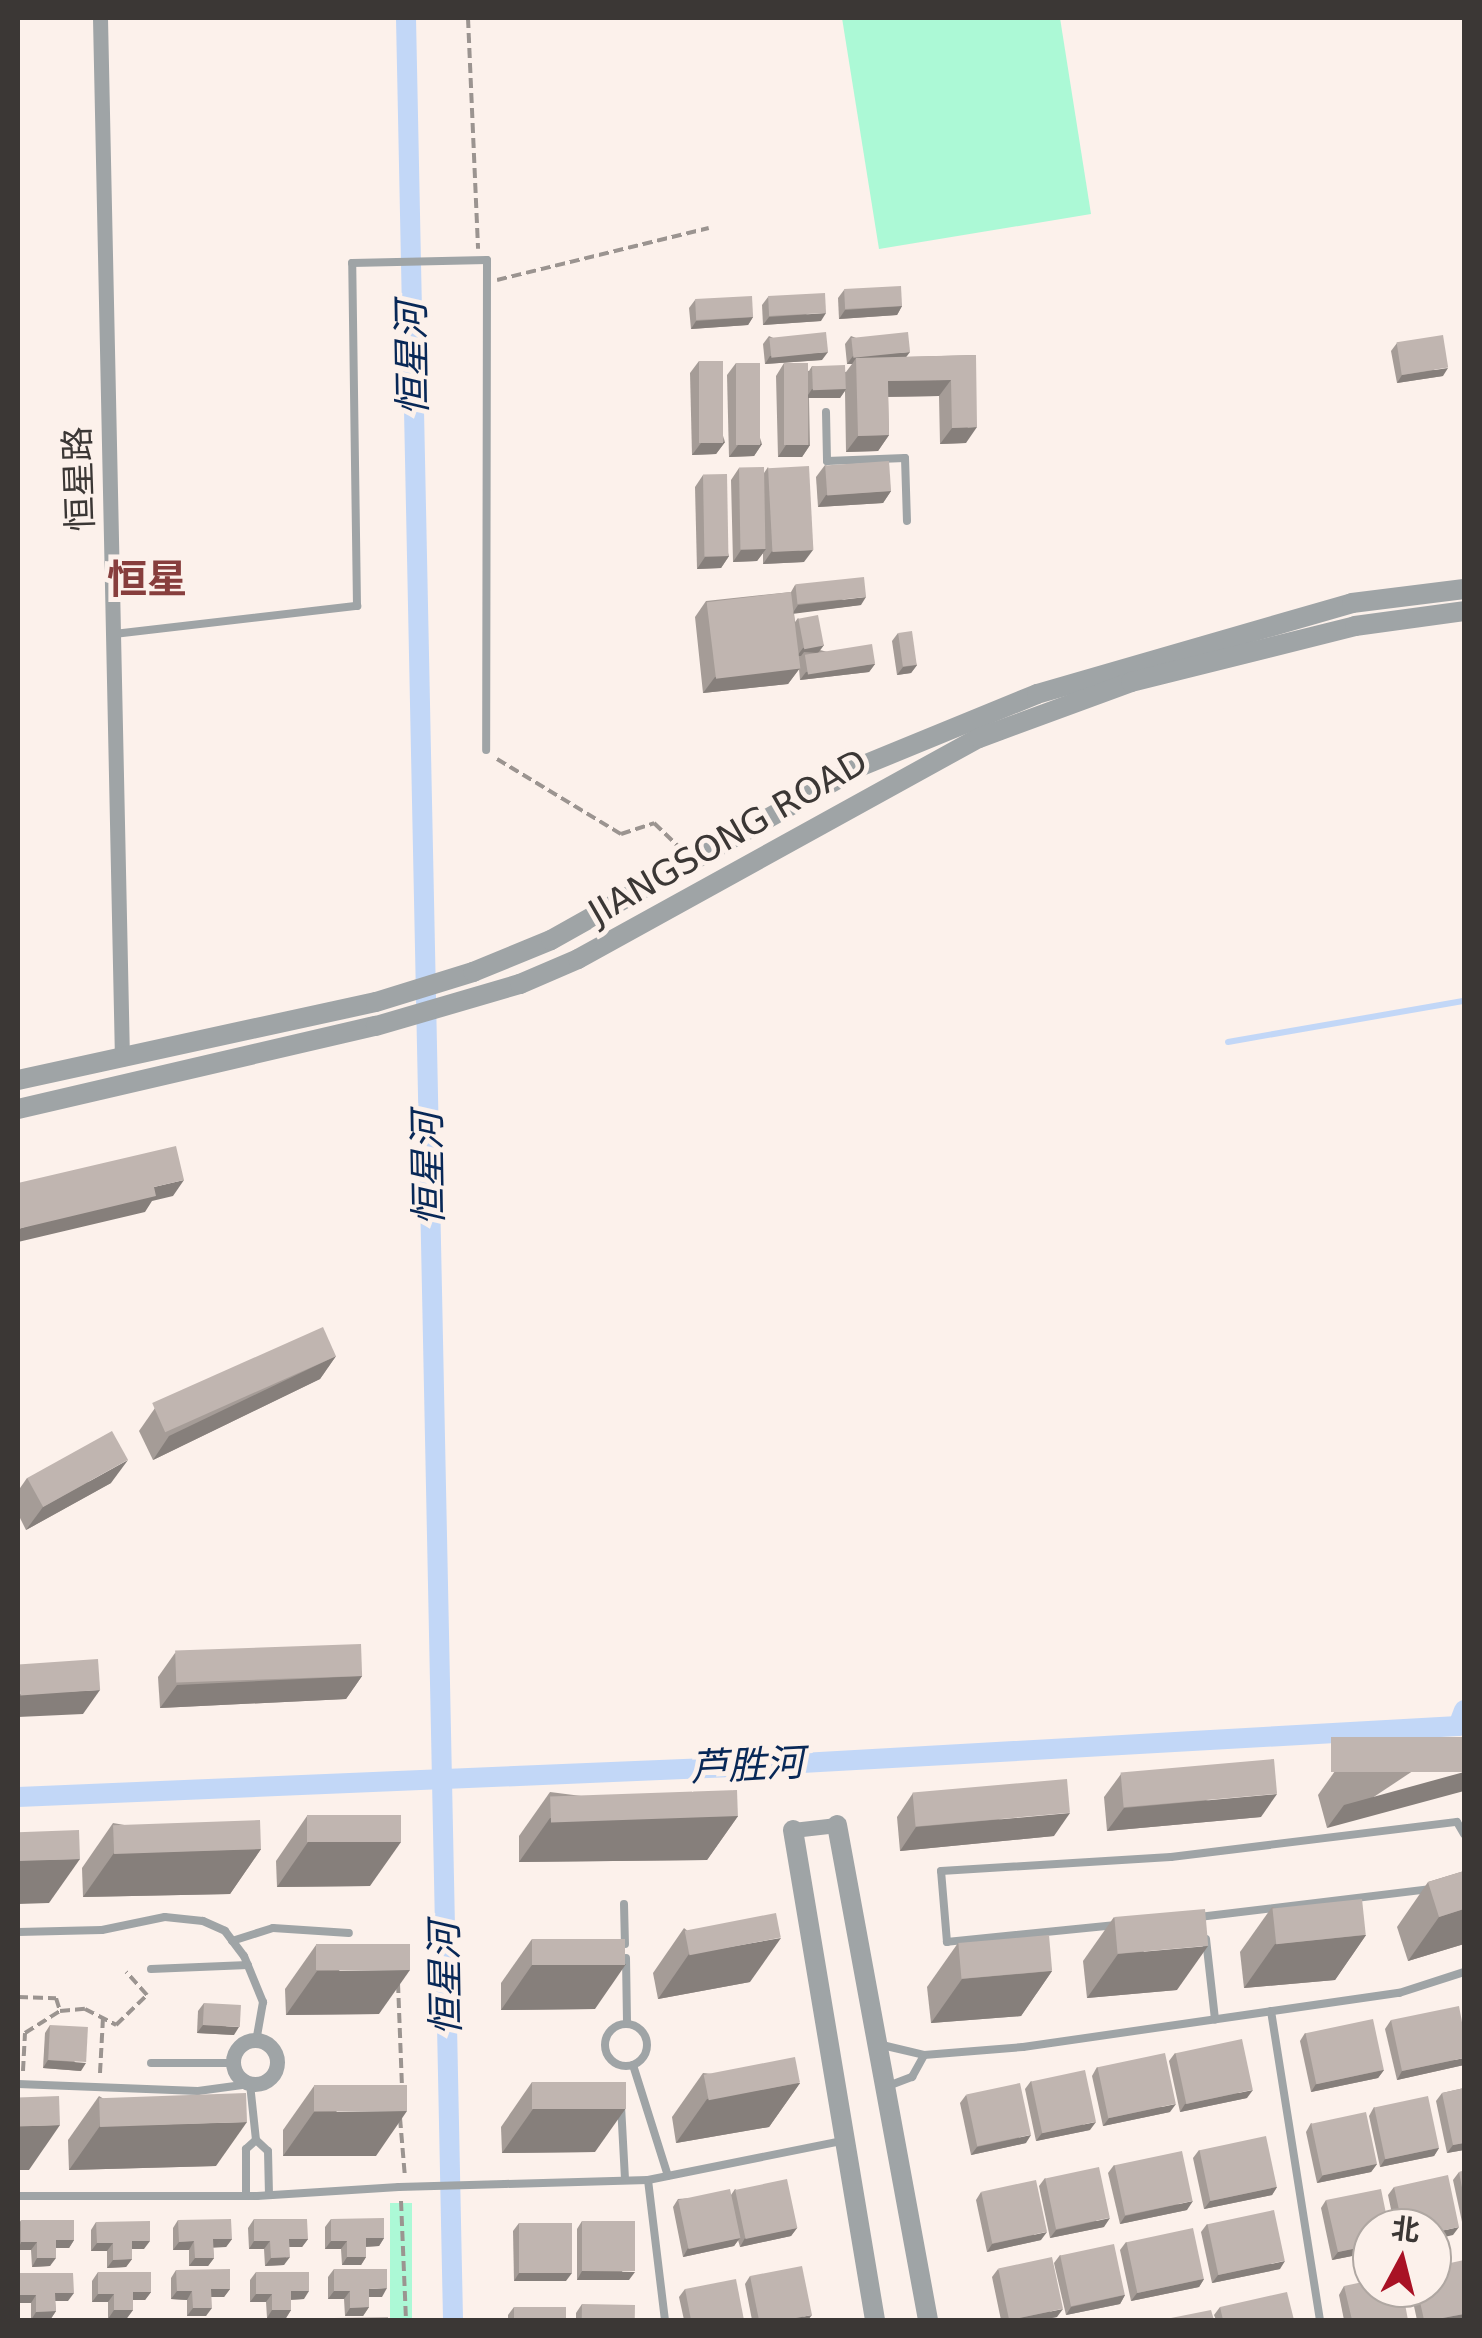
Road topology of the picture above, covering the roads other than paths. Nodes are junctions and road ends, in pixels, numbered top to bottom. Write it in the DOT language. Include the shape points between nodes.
graph roads {
  1 [pos="100,18"];
  2 [pos="826,412"];
  3 [pos="907,521"];
  4 [pos="1464,589"];
  5 [pos="1464,611"];
  6 [pos="114,634"];
  7 [pos="486,750"];
  8 [pos="692,859"];
  9 [pos="702,889"];
  10 [pos="122,1058"];
  11 [pos="18,1080"];
  12 [pos="18,1109"];
  13 [pos="837,1825"];
  14 [pos="794,1830"];
  15 [pos="1464,1834"];
  16 [pos="1436,1888"];
  17 [pos="624,1904"];
  18 [pos="1204,1916"];
  19 [pos="1184,1918"];
  20 [pos="1125,1924"];
  21 [pos="18,1932"];
  22 [pos="350,1933"];
  23 [pos="232,1941"];
  24 [pos="248,1965"];
  25 [pos="152,1969"];
  26 [pos="1464,1972"];
  27 [pos="1271,2011"];
  28 [pos="1215,2019"];
  29 [pos="627,2024"];
  30 [pos="256,2040"];
  31 [pos="877,2044"];
  32 [pos="924,2055"];
  33 [pos="151,2063"];
  34 [pos="233,2063"];
  35 [pos="619,2065"];
  36 [pos="634,2065"];
  37 [pos="20,2084"];
  38 [pos="250,2084"];
  39 [pos="885,2086"];
  40 [pos="256,2140"];
  41 [pos="845,2140"];
  42 [pos="668,2176"];
  43 [pos="625,2180"];
  44 [pos="648,2180"];
  45 [pos="18,2196"];
  46 [pos="246,2196"];
  47 [pos="269,2196"];
  48 [pos="665,2320"];
  49 [pos="875,2320"];
  50 [pos="928,2320"];
  51 [pos="1320,2320"];
  1 -- 6 [label="street, 恒星路"];
  2 -- 3 [label="lane" via="827,461 906,458"];
  4 -- 8 [label="street, JIANGSONG ROAD" via="1352,603 1036,694 859,767"];
  5 -- 9 [label="street, JIANGSONG ROAD" via="1354,626 1054,709 894,780"];
  6 -- 7 [label="lane" via="356,606 352,263 487,260"];
  6 -- 10 [label="street, 恒星路"];
  8 -- 9 [label="lane"];
  8 -- 10 [label="street, JIANGSONG ROAD" via="551,940 474,972 376,1002"];
  9 -- 12 [label="street, JIANGSONG ROAD" via="578,959 476,998"];
  10 -- 11 [label="street, JIANGSONG ROAD"];
  13 -- 14 [label="street"];
  13 -- 31 [label="street"];
  14 -- 41 [label="street"];
  15 -- 20 [label="lane" via="1457,1822 1171,1856 942,1871 947,1942"];
  16 -- 18 [label="lane"];
  17 -- 29 [label="lane"];
  18 -- 19 [label="lane"];
  18 -- 28 [label="lane"];
  21 -- 23 [label="lane" via="102,1930 165,1917 203,1921"];
  22 -- 23 [label="lane" via="273,1928"];
  23 -- 24 [label="lane"];
  24 -- 25 [label="lane"];
  24 -- 30 [label="lane" via="263,2002"];
  26 -- 27 [label="lane" via="1399,1993"];
  27 -- 28 [label="lane"];
  27 -- 51 [label="lane"];
  28 -- 32 [label="lane"];
  29 -- 35 [label="lane" via="614,2027 604,2044"];
  29 -- 36 [label="lane" via="646,2041"];
  30 -- 34 [label="street" via="242,2044"];
  30 -- 38 [label="street" via="269,2046 277,2065 264,2082"];
  31 -- 32 [label="lane"];
  31 -- 39 [label="street"];
  32 -- 39 [label="lane" via="912,2078"];
  33 -- 34 [label="lane"];
  34 -- 38 [label="street"];
  35 -- 36 [label="lane"];
  35 -- 43 [label="lane"];
  36 -- 42 [label="lane"];
  37 -- 38 [label="lane" via="198,2091"];
  38 -- 40 [label="lane"];
  39 -- 50 [label="street"];
  40 -- 46 [label="lane" via="246,2149"];
  40 -- 47 [label="lane" via="268,2152"];
  41 -- 42 [label="lane"];
  41 -- 49 [label="street"];
  42 -- 44 [label="lane"];
  43 -- 44 [label="lane"];
  43 -- 47 [label="lane, bridge"];
  44 -- 48 [label="lane"];
  45 -- 46 [label="lane"];
  46 -- 47 [label="lane"];
}
